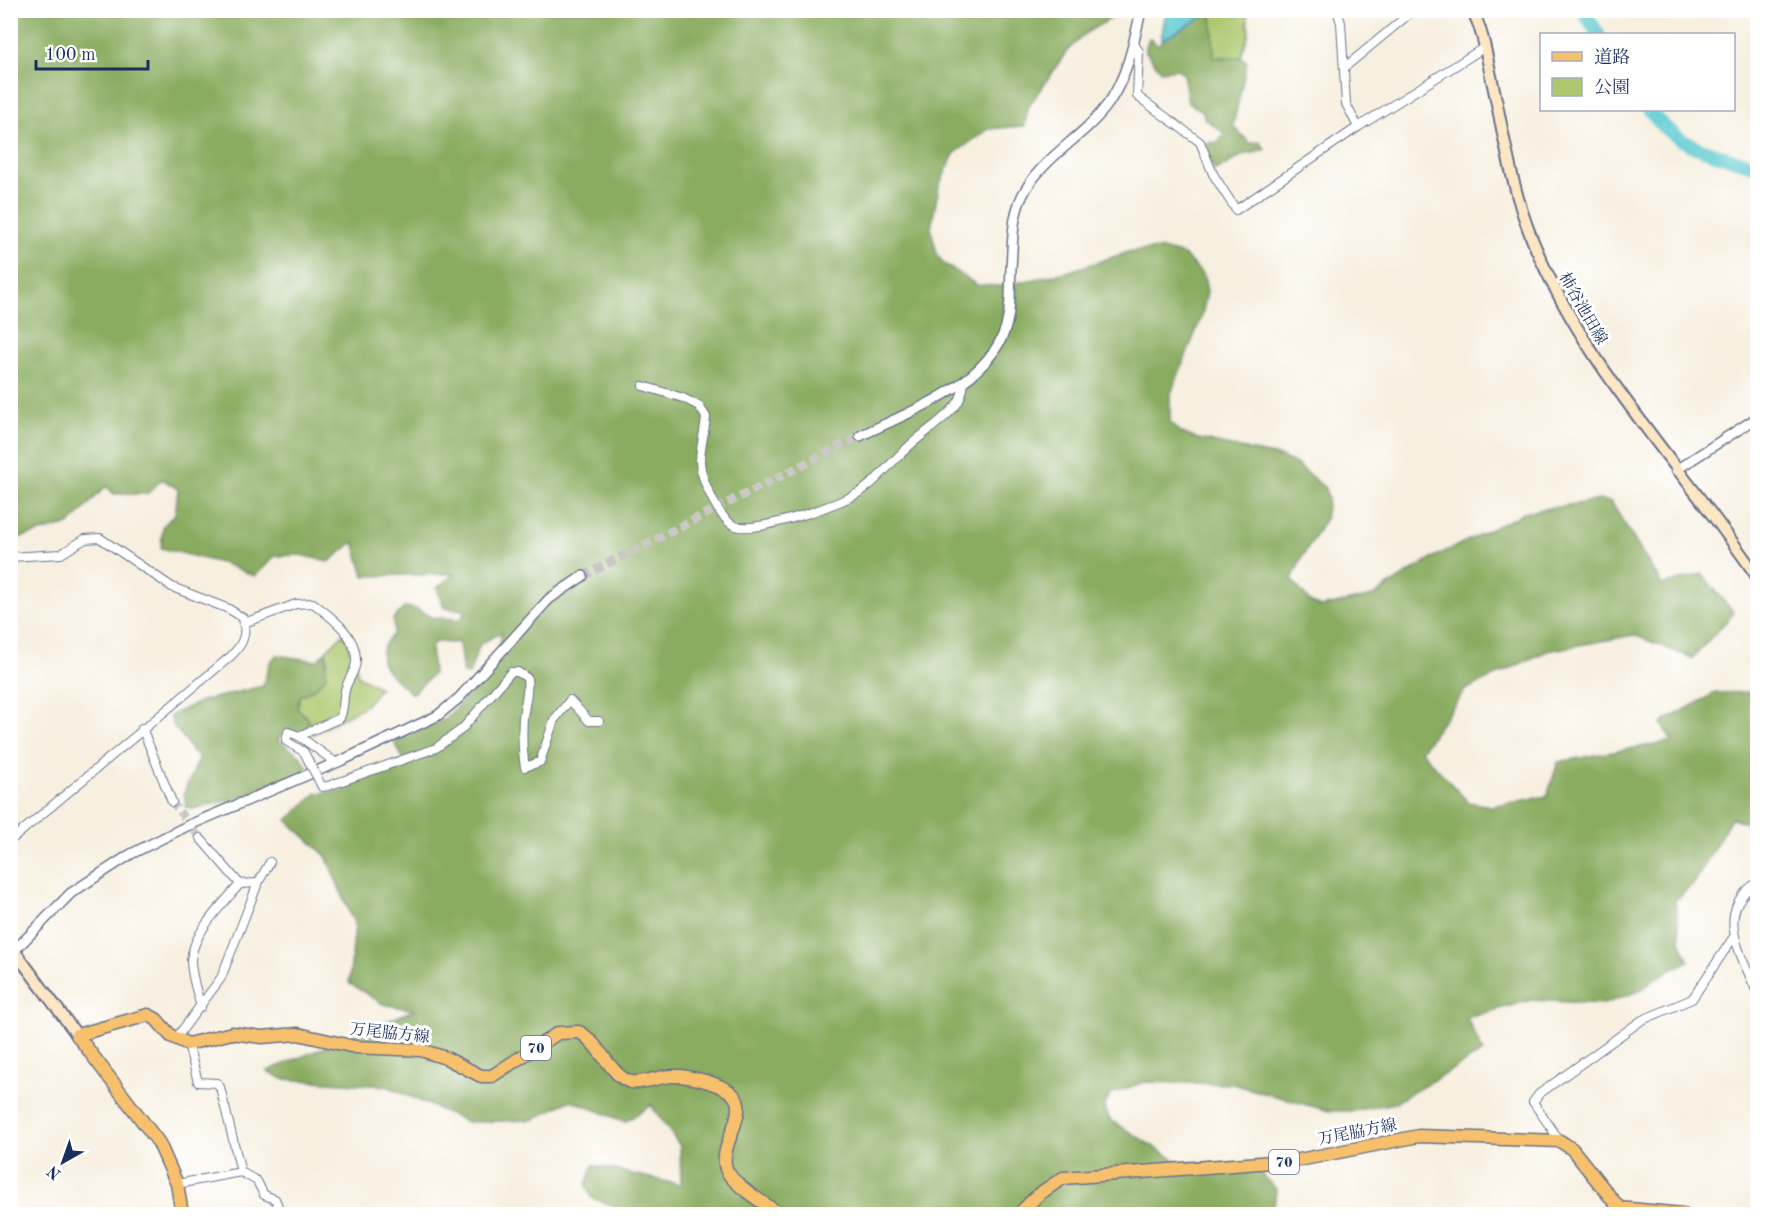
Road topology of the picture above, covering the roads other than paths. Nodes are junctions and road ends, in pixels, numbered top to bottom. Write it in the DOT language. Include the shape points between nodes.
graph roads {
  1 [pos="1141,10"];
  2 [pos="1336,10"];
  3 [pos="1414,10"];
  4 [pos="1472,10"];
  5 [pos="1134,43"];
  6 [pos="1485,47"];
  7 [pos="1344,68"];
  8 [pos="1358,127"];
  9 [pos="964,382"];
  10 [pos="643,386"];
  11 [pos="1758,417"];
  12 [pos="860,436"];
  13 [pos="1676,470"];
  14 [pos="10,557"];
  15 [pos="1756,572"];
  16 [pos="583,576"];
  17 [pos="244,623"];
  18 [pos="599,721"];
  19 [pos="142,728"];
  20 [pos="299,736"];
  21 [pos="335,762"];
  22 [pos="172,802"];
  23 [pos="200,838"];
  24 [pos="10,841"];
  25 [pos="270,862"];
  26 [pos="1758,882"];
  27 [pos="258,883"];
  28 [pos="240,884"];
  29 [pos="1733,938"];
  30 [pos="12,950"];
  31 [pos="1758,995"];
  32 [pos="201,1006"];
  33 [pos="76,1035"];
  34 [pos="183,1041"];
  35 [pos="1560,1141"];
  36 [pos="241,1172"];
  37 [pos="177,1184"];
  38 [pos="1618,1213"];
  39 [pos="182,1215"];
  40 [pos="276,1215"];
  41 [pos="780,1215"];
  42 [pos="1019,1215"];
  43 [pos="1683,1215"];
  1 -- 5 [label="street"];
  2 -- 7 [label="street" via="1341,23"];
  3 -- 7 [label="street"];
  4 -- 6 [label="main road, 柿谷池田線"];
  5 -- 8 [label="street" via="1139,52 1137,96 1200,142 1213,174 1236,210"];
  5 -- 9 [label="street" via="1123,78 1107,105 1043,164 1021,197 1015,214 1008,320 981,368"];
  6 -- 8 [label="street"];
  6 -- 13 [label="main road, 柿谷池田線" via="1514,184 1547,273 1594,357"];
  7 -- 8 [label="street" via="1346,104"];
  9 -- 10 [label="street" via="959,401 950,412 863,490 823,509 742,528 733,526 720,514 702,471 706,417 699,406"];
  9 -- 12 [label="street"];
  11 -- 13 [label="street"];
  13 -- 15 [label="main road, 柿谷池田線"];
  14 -- 17 [label="street" via="61,554 85,539 100,538 172,587 229,609"];
  16 -- 21 [label="street" via="549,599 459,698 437,716"];
  17 -- 19 [label="street" via="242,644 231,656"];
  17 -- 20 [label="street" via="296,604 313,603 344,628 356,663 346,687 344,709 340,718"];
  18 -- 20 [label="street, bridge" via="589,721 570,700 554,720 540,762 525,766 523,728 529,688 527,678 511,672 462,729 436,748 328,786 322,787 304,752 286,741 288,732"];
  19 -- 22 [label="street"];
  19 -- 24 [label="street"];
  20 -- 21 [label="street"];
  21 -- 30 [label="street" via="131,854 71,892"];
  23 -- 28 [label="street"];
  25 -- 27 [label="street"];
  26 -- 29 [label="street" via="1737,901"];
  27 -- 28 [label="street"];
  27 -- 32 [label="street" via="221,978"];
  28 -- 32 [label="street" via="193,948 194,983"];
  29 -- 31 [label="street"];
  29 -- 35 [label="street" via="1692,999 1642,1020 1539,1094 1533,1102"];
  30 -- 33 [label="main road"];
  32 -- 34 [label="street"];
  33 -- 34 [label="main road" via="148,1016"];
  33 -- 37 [label="main road" via="159,1143"];
  34 -- 36 [label="street" via="198,1082 217,1083 220,1087"];
  34 -- 41 [label="main road, 万尾脇方線 / 70" via="232,1033 262,1037 298,1034 355,1047 421,1050 481,1076 492,1076 558,1033 579,1032 598,1046 621,1076 632,1082 673,1076 696,1078 734,1094 739,1102 738,1113 725,1157 726,1169 733,1180"];
  35 -- 38 [label="main road" via="1572,1149"];
  35 -- 42 [label="main road, 万尾脇方線 / 70" via="1419,1136 1299,1160 1063,1178 1039,1194"];
  36 -- 37 [label="street"];
  36 -- 40 [label="street" via="257,1180 264,1195 275,1199"];
  37 -- 39 [label="main road"];
  38 -- 43 [label="main road"];
}
